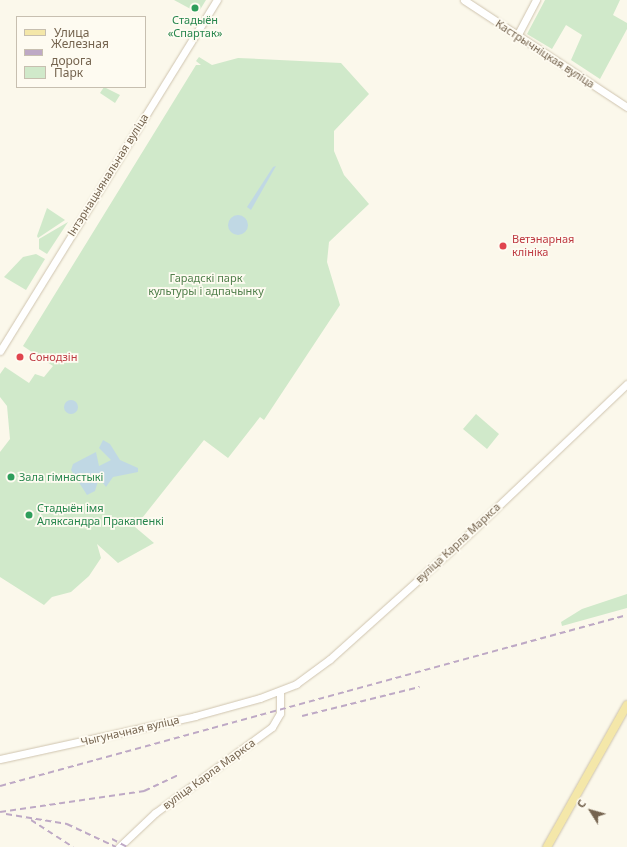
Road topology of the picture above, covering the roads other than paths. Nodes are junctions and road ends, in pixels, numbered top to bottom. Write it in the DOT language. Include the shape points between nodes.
graph roads {
  1 [pos="217,0"];
  2 [pos="464,0"];
  3 [pos="536,0"];
  4 [pos="517,36"];
  5 [pos="627,107"];
  6 [pos="0,351"];
  7 [pos="627,384"];
  8 [pos="280,692"];
  9 [pos="260,698"];
  10 [pos="627,705"];
  11 [pos="0,759"];
  12 [pos="119,847"];
  13 [pos="547,847"];
  1 -- 6 [label="main road, Інтэрнацыянальная вуліца"];
  2 -- 4 [label="main road, Кастрычніцкая вуліца"];
  3 -- 4 [label="main road"];
  4 -- 5 [label="main road, Кастрычніцкая вуліца"];
  7 -- 8 [label="main road, вуліца Карла Маркса" via="488,516 330,659"];
  8 -- 9 [label="main road, вуліца Карла Маркса"];
  8 -- 12 [label="main road, вуліца Карла Маркса" via="280,713 272,727 155,813"];
  9 -- 11 [label="main road, Чыгуначная вуліца"];
  10 -- 13 [label="main road"];
}
